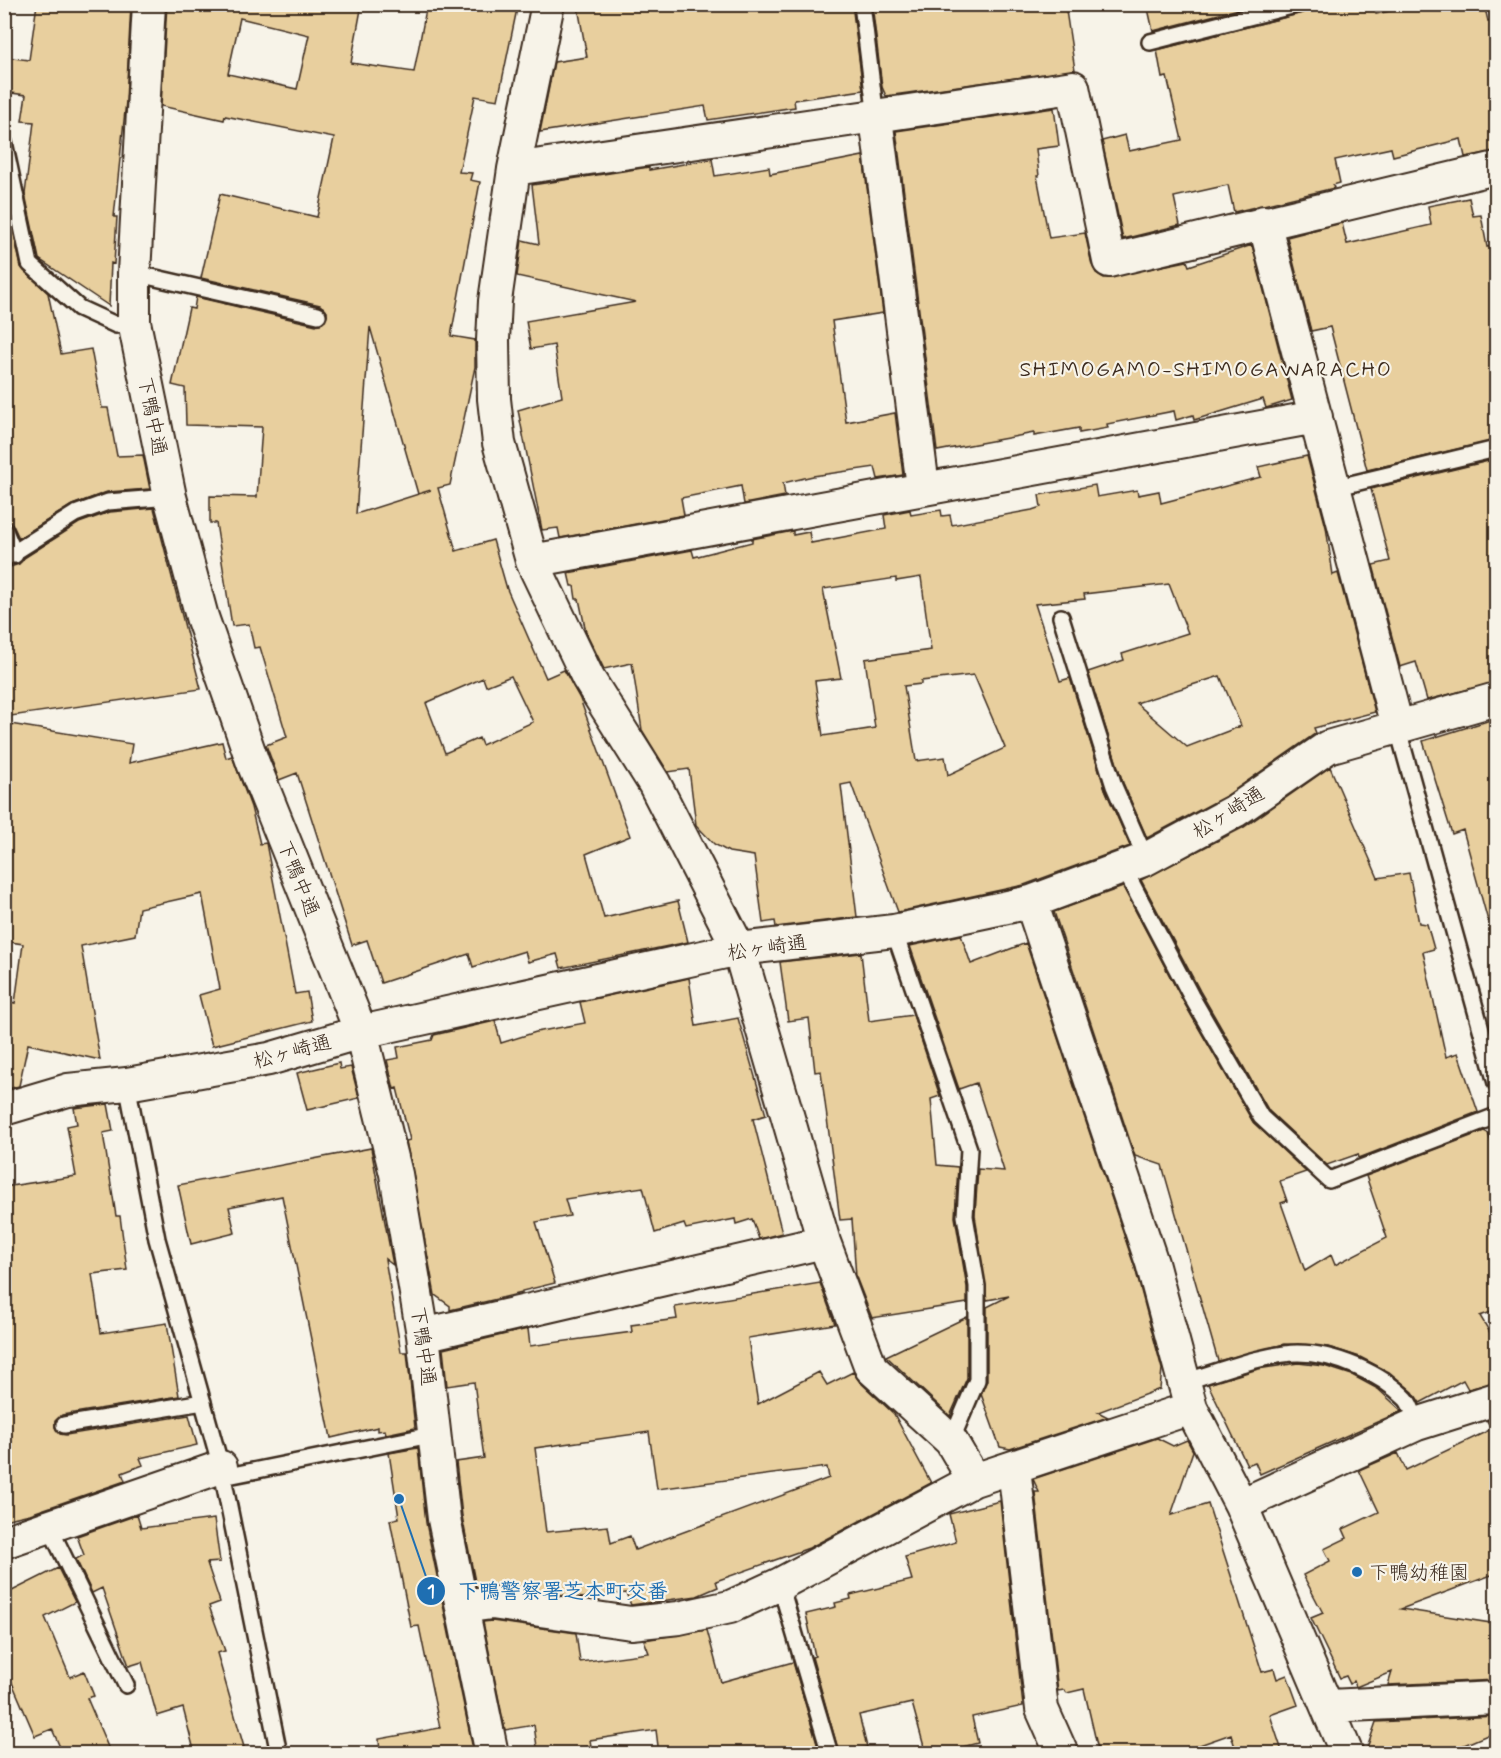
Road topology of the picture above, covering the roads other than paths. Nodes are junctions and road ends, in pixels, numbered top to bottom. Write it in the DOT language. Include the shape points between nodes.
graph roads {
  1 [pos="149,4"];
  2 [pos="548,4"];
  3 [pos="862,4"];
  4 [pos="1300,4"];
  5 [pos="1150,42"];
  6 [pos="876,118"];
  7 [pos="4,142"];
  8 [pos="1497,168"];
  9 [pos="514,169"];
  10 [pos="1264,222"];
  11 [pos="134,273"];
  12 [pos="318,315"];
  13 [pos="134,322"];
  14 [pos="1316,417"];
  15 [pos="1497,449"];
  16 [pos="923,487"];
  17 [pos="1334,488"];
  18 [pos="170,497"];
  19 [pos="4,529"];
  20 [pos="10,557"];
  21 [pos="532,561"];
  22 [pos="1061,617"];
  23 [pos="1497,699"];
  24 [pos="1397,726"];
  25 [pos="1136,864"];
  26 [pos="1031,902"];
  27 [pos="894,931"];
  28 [pos="739,949"];
  29 [pos="361,1032"];
  30 [pos="1497,1083"];
  31 [pos="127,1084"];
  32 [pos="4,1109"];
  33 [pos="1497,1116"];
  34 [pos="824,1242"];
  35 [pos="423,1335"];
  36 [pos="1187,1395"];
  37 [pos="1497,1399"];
  38 [pos="203,1402"];
  39 [pos="1417,1424"];
  40 [pos="64,1425"];
  41 [pos="436,1434"];
  42 [pos="951,1441"];
  43 [pos="1014,1468"];
  44 [pos="222,1472"];
  45 [pos="974,1480"];
  46 [pos="1241,1505"];
  47 [pos="49,1526"];
  48 [pos="4,1542"];
  49 [pos="780,1584"];
  50 [pos="462,1607"];
  51 [pos="126,1684"];
  52 [pos="1497,1698"];
  53 [pos="1329,1706"];
  54 [pos="279,1754"];
  55 [pos="492,1754"];
  56 [pos="830,1754"];
  57 [pos="1062,1754"];
  58 [pos="1347,1754"];
  1 -- 11 [label="street, 下鴨中通"];
  2 -- 9 [label="street"];
  3 -- 6 [label="lane"];
  4 -- 5 [label="lane"];
  6 -- 9 [label="street"];
  6 -- 10 [label="street" via="1073,87 1109,261"];
  6 -- 16 [label="street"];
  7 -- 13 [label="lane" via="30,264 79,308 116,325"];
  8 -- 10 [label="street"];
  9 -- 21 [label="street" via="495,301 494,399 499,443"];
  10 -- 14 [label="street"];
  11 -- 12 [label="lane"];
  11 -- 13 [label="street, 下鴨中通"];
  13 -- 18 [label="street, 下鴨中通"];
  14 -- 16 [label="street"];
  14 -- 17 [label="street"];
  15 -- 17 [label="lane"];
  16 -- 21 [label="street"];
  17 -- 24 [label="street"];
  18 -- 20 [label="lane" via="108,502 75,514 36,536"];
  18 -- 29 [label="street, 下鴨中通" via="201,617 253,763"];
  19 -- 20 [label="lane"];
  21 -- 28 [label="street" via="588,678 654,783"];
  22 -- 25 [label="lane"];
  23 -- 24 [label="street, 松ヶ崎通"];
  24 -- 25 [label="street, 松ヶ崎通" via="1328,747 1235,811"];
  24 -- 30 [label="lane"];
  25 -- 26 [label="street, 松ヶ崎通"];
  25 -- 33 [label="lane" via="1131,882 1261,1116 1329,1180"];
  26 -- 27 [label="street, 松ヶ崎通"];
  26 -- 36 [label="street" via="1152,1263"];
  27 -- 28 [label="street, 松ヶ崎通"];
  27 -- 42 [label="lane" via="969,1149 964,1216 977,1286 977,1380"];
  28 -- 29 [label="street, 松ヶ崎通"];
  28 -- 34 [label="street"];
  29 -- 31 [label="street, 松ヶ崎通" via="269,1059"];
  29 -- 35 [label="street, 下鴨中通" via="396,1174"];
  31 -- 32 [label="street, 松ヶ崎通" via="68,1090"];
  31 -- 38 [label="lane" via="157,1239"];
  34 -- 35 [label="street"];
  34 -- 42 [label="street" via="871,1368"];
  35 -- 41 [label="street, 下鴨中通"];
  36 -- 39 [label="lane" via="1297,1353 1322,1356 1355,1366 1384,1382 1408,1400"];
  36 -- 43 [label="street"];
  36 -- 46 [label="street"];
  37 -- 39 [label="street"];
  38 -- 40 [label="lane"];
  38 -- 44 [label="lane"];
  39 -- 46 [label="street"];
  41 -- 44 [label="lane"];
  41 -- 50 [label="street, 下鴨中通" via="444,1519"];
  42 -- 45 [label="street"];
  43 -- 45 [label="street"];
  43 -- 57 [label="street" via="1042,1708"];
  44 -- 47 [label="street"];
  44 -- 54 [label="lane"];
  45 -- 49 [label="street"];
  46 -- 53 [label="street"];
  47 -- 48 [label="street"];
  47 -- 51 [label="lane"];
  49 -- 50 [label="street" via="730,1607 631,1623 492,1603"];
  49 -- 56 [label="lane"];
  50 -- 55 [label="street, 下鴨中通"];
  52 -- 53 [label="street"];
  53 -- 58 [label="street"];
}
